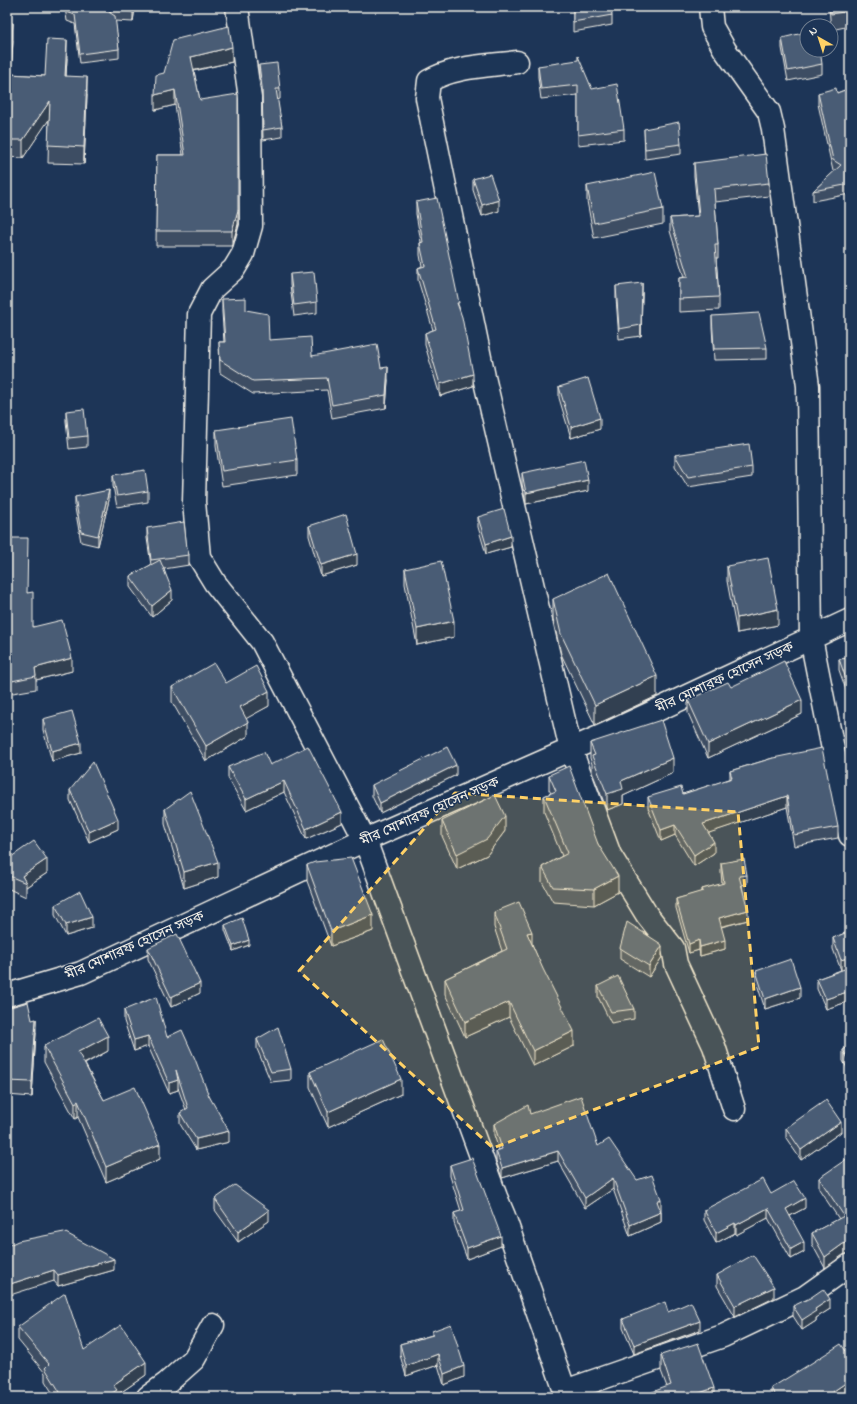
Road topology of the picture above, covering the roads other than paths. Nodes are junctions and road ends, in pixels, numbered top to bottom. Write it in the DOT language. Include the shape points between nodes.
graph roads {
  1 [pos="237,7"];
  2 [pos="710,7"];
  3 [pos="517,62"];
  4 [pos="850,620"];
  5 [pos="811,638"];
  6 [pos="571,750"];
  7 [pos="850,834"];
  8 [pos="365,840"];
  9 [pos="7,995"];
  10 [pos="734,1109"];
  11 [pos="850,1265"];
  12 [pos="213,1324"];
  13 [pos="171,1390"];
  14 [pos="566,1394"];
  15 [pos="148,1397"];
  1 -- 8 [label="street" via="250,98 251,226 244,254 234,269 212,290 199,314 194,502 199,557 215,583 262,642"];
  2 -- 5 [label="street" via="712,27 725,50 769,112 773,129 808,386"];
  3 -- 6 [label="street" via="441,74 429,81 427,98 484,377"];
  4 -- 5 [label="street, মীর মোশারফ হোসেন সড়ক"];
  5 -- 6 [label="street, মীর মোশারফ হোসেন সড়ক"];
  5 -- 7 [label="street"];
  6 -- 8 [label="street, মীর মোশারফ হোসেন সড়ক"];
  6 -- 10 [label="street" via="610,855 647,915 673,948 676,964 714,1046"];
  8 -- 9 [label="street, মীর মোশারফ হোসেন সড়ক" via="81,973"];
  8 -- 14 [label="street" via="504,1216"];
  11 -- 14 [label="street" via="805,1297 723,1336"];
  12 -- 13 [label="street" via="194,1359"];
  13 -- 15 [label="street"];
}
